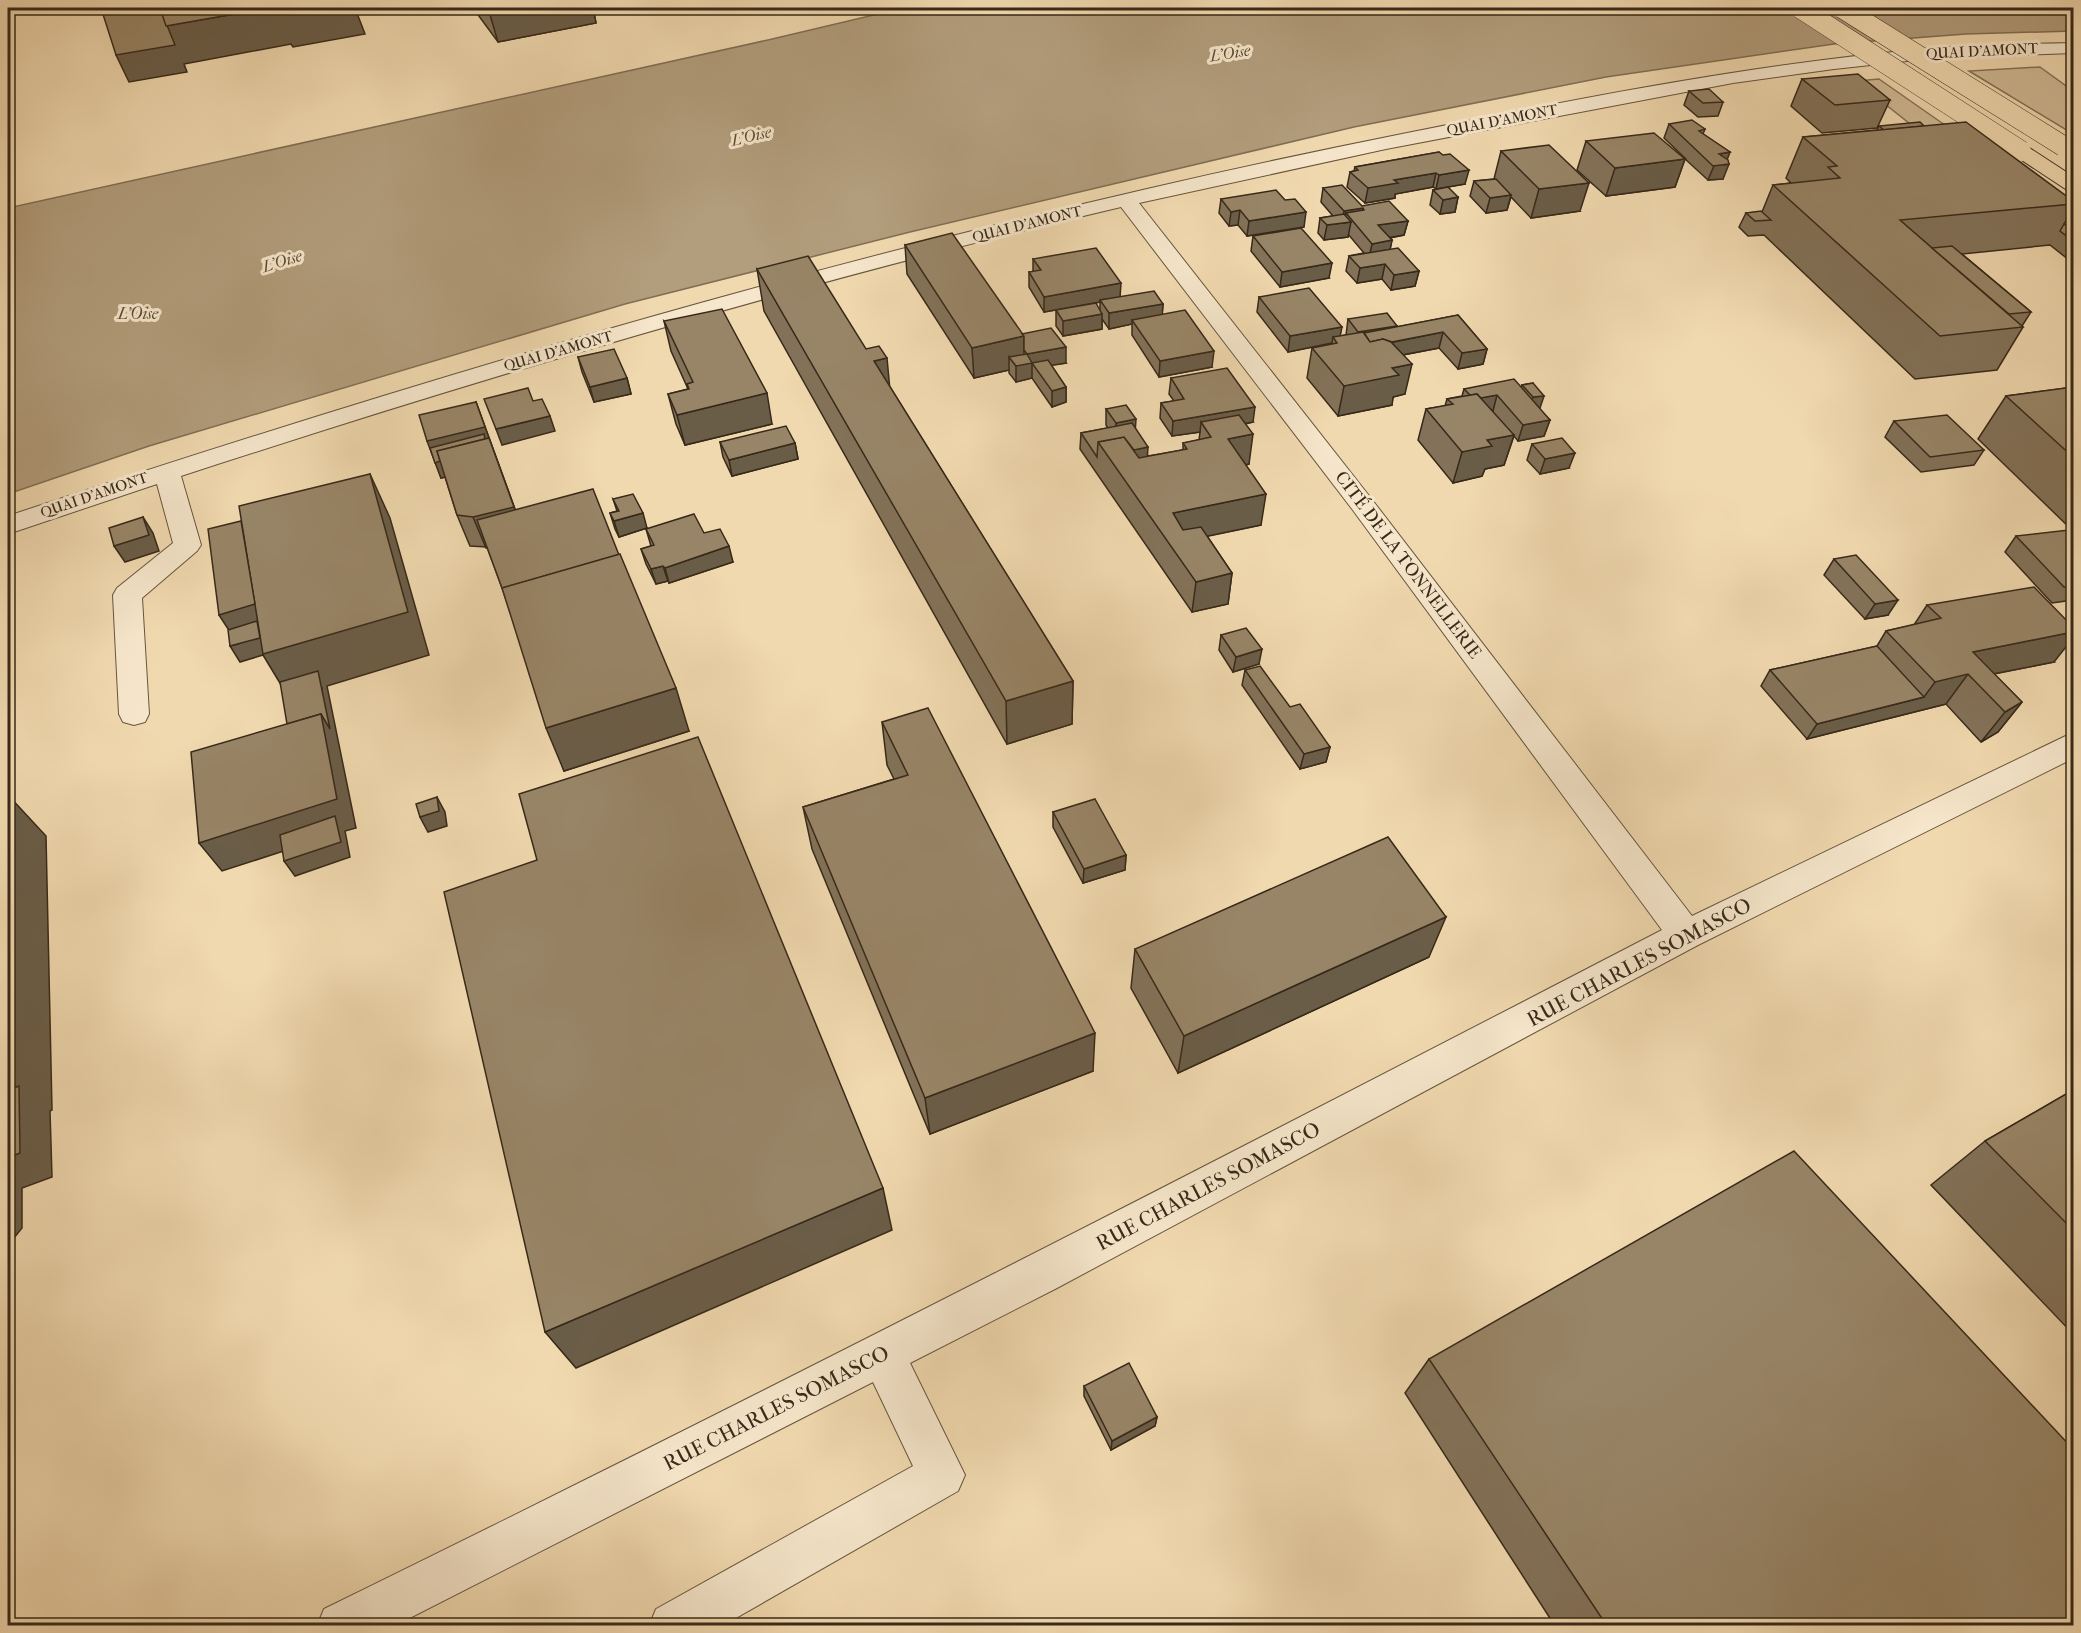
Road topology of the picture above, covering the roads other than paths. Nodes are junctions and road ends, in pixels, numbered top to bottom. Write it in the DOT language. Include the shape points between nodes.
graph roads {
  1 [pos="1800,8"];
  2 [pos="1842,8"];
  3 [pos="2073,48"];
  4 [pos="2068,149"];
  5 [pos="2073,186"];
  6 [pos="1125,199"];
  7 [pos="166,471"];
  8 [pos="8,525"];
  9 [pos="134,714"];
  10 [pos="2073,744"];
  11 [pos="1686,935"];
  12 [pos="882,1354"];
  13 [pos="341,1626"];
  14 [pos="673,1626"];
  1 -- 5 [label="highway, bridge"];
  2 -- 4 [label="highway, bridge"];
  3 -- 6 [label="street, QUAI D'AMONT" via="1915,55 1690,84 1341,151"];
  6 -- 7 [label="street, QUAI D'AMONT" via="781,286 389,400"];
  6 -- 11 [label="street, CITÉ DE LA TONNELLERIE" via="1361,503"];
  7 -- 8 [label="street, QUAI D'AMONT"];
  7 -- 9 [label="street" via="187,545 127,594"];
  10 -- 11 [label="street, RUE CHARLES SOMASCO"];
  11 -- 12 [label="street, RUE CHARLES SOMASCO"];
  12 -- 13 [label="street, RUE CHARLES SOMASCO"];
  12 -- 14 [label="street" via="942,1475"];
}
